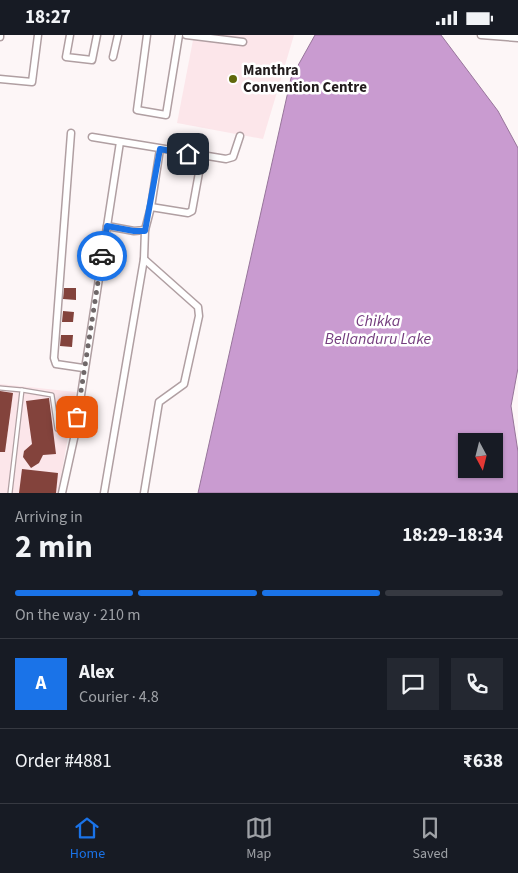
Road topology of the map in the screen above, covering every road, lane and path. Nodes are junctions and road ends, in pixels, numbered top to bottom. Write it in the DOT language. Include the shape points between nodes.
graph roads {
  1 [pos="38,35"];
  2 [pos="70,35"];
  3 [pos="97,35"];
  4 [pos="118,35"];
  5 [pos="147,35"];
  6 [pos="179,35"];
  7 [pos="186,35"];
  8 [pos="481,35"];
  9 [pos="518,38"];
  10 [pos="243,42"];
  11 [pos="113,57"];
  12 [pos="0,79"];
  13 [pos="71,133"];
  14 [pos="92,137"];
  15 [pos="240,137"];
  16 [pos="120,142"];
  17 [pos="160,149"];
  18 [pos="202,156"];
  19 [pos="151,207"];
  20 [pos="107,226"];
  21 [pos="145,231"];
  22 [pos="144,259"];
  23 [pos="83,368"];
  24 [pos="0,388"];
  25 [pos="22,390"];
  26 [pos="57,429"];
  27 [pos="10,493"];
  28 [pos="62,493"];
  29 [pos="104,493"];
  30 [pos="144,493"];
  1 -- 12 [label="street" via="32,82"];
  2 -- 3 [label="street" via="66,57 86,61 92,60"];
  4 -- 11 [label="street"];
  5 -- 6 [label="street" via="137,110 166,115"];
  7 -- 10 [label="street"];
  8 -- 9 [label="street"];
  13 -- 23 [label="street" via="54,358 56,364"];
  14 -- 16 [label="street"];
  15 -- 18 [label="street" via="233,157"];
  16 -- 17 [label="street"];
  16 -- 20 [label="street"];
  17 -- 18 [label="street"];
  17 -- 19 [label="street"];
  18 -- 19 [label="street" via="192,211"];
  19 -- 21 [label="street"];
  20 -- 21 [label="street"];
  20 -- 23 [label="street"];
  21 -- 22 [label="street"];
  22 -- 29 [label="street"];
  22 -- 30 [label="street" via="198,307 199,316 184,384 160,402"];
  23 -- 28 [label="street"];
  24 -- 25 [label="lane"];
  25 -- 26 [label="lane" via="52,395"];
  25 -- 27 [label="lane"];
}
